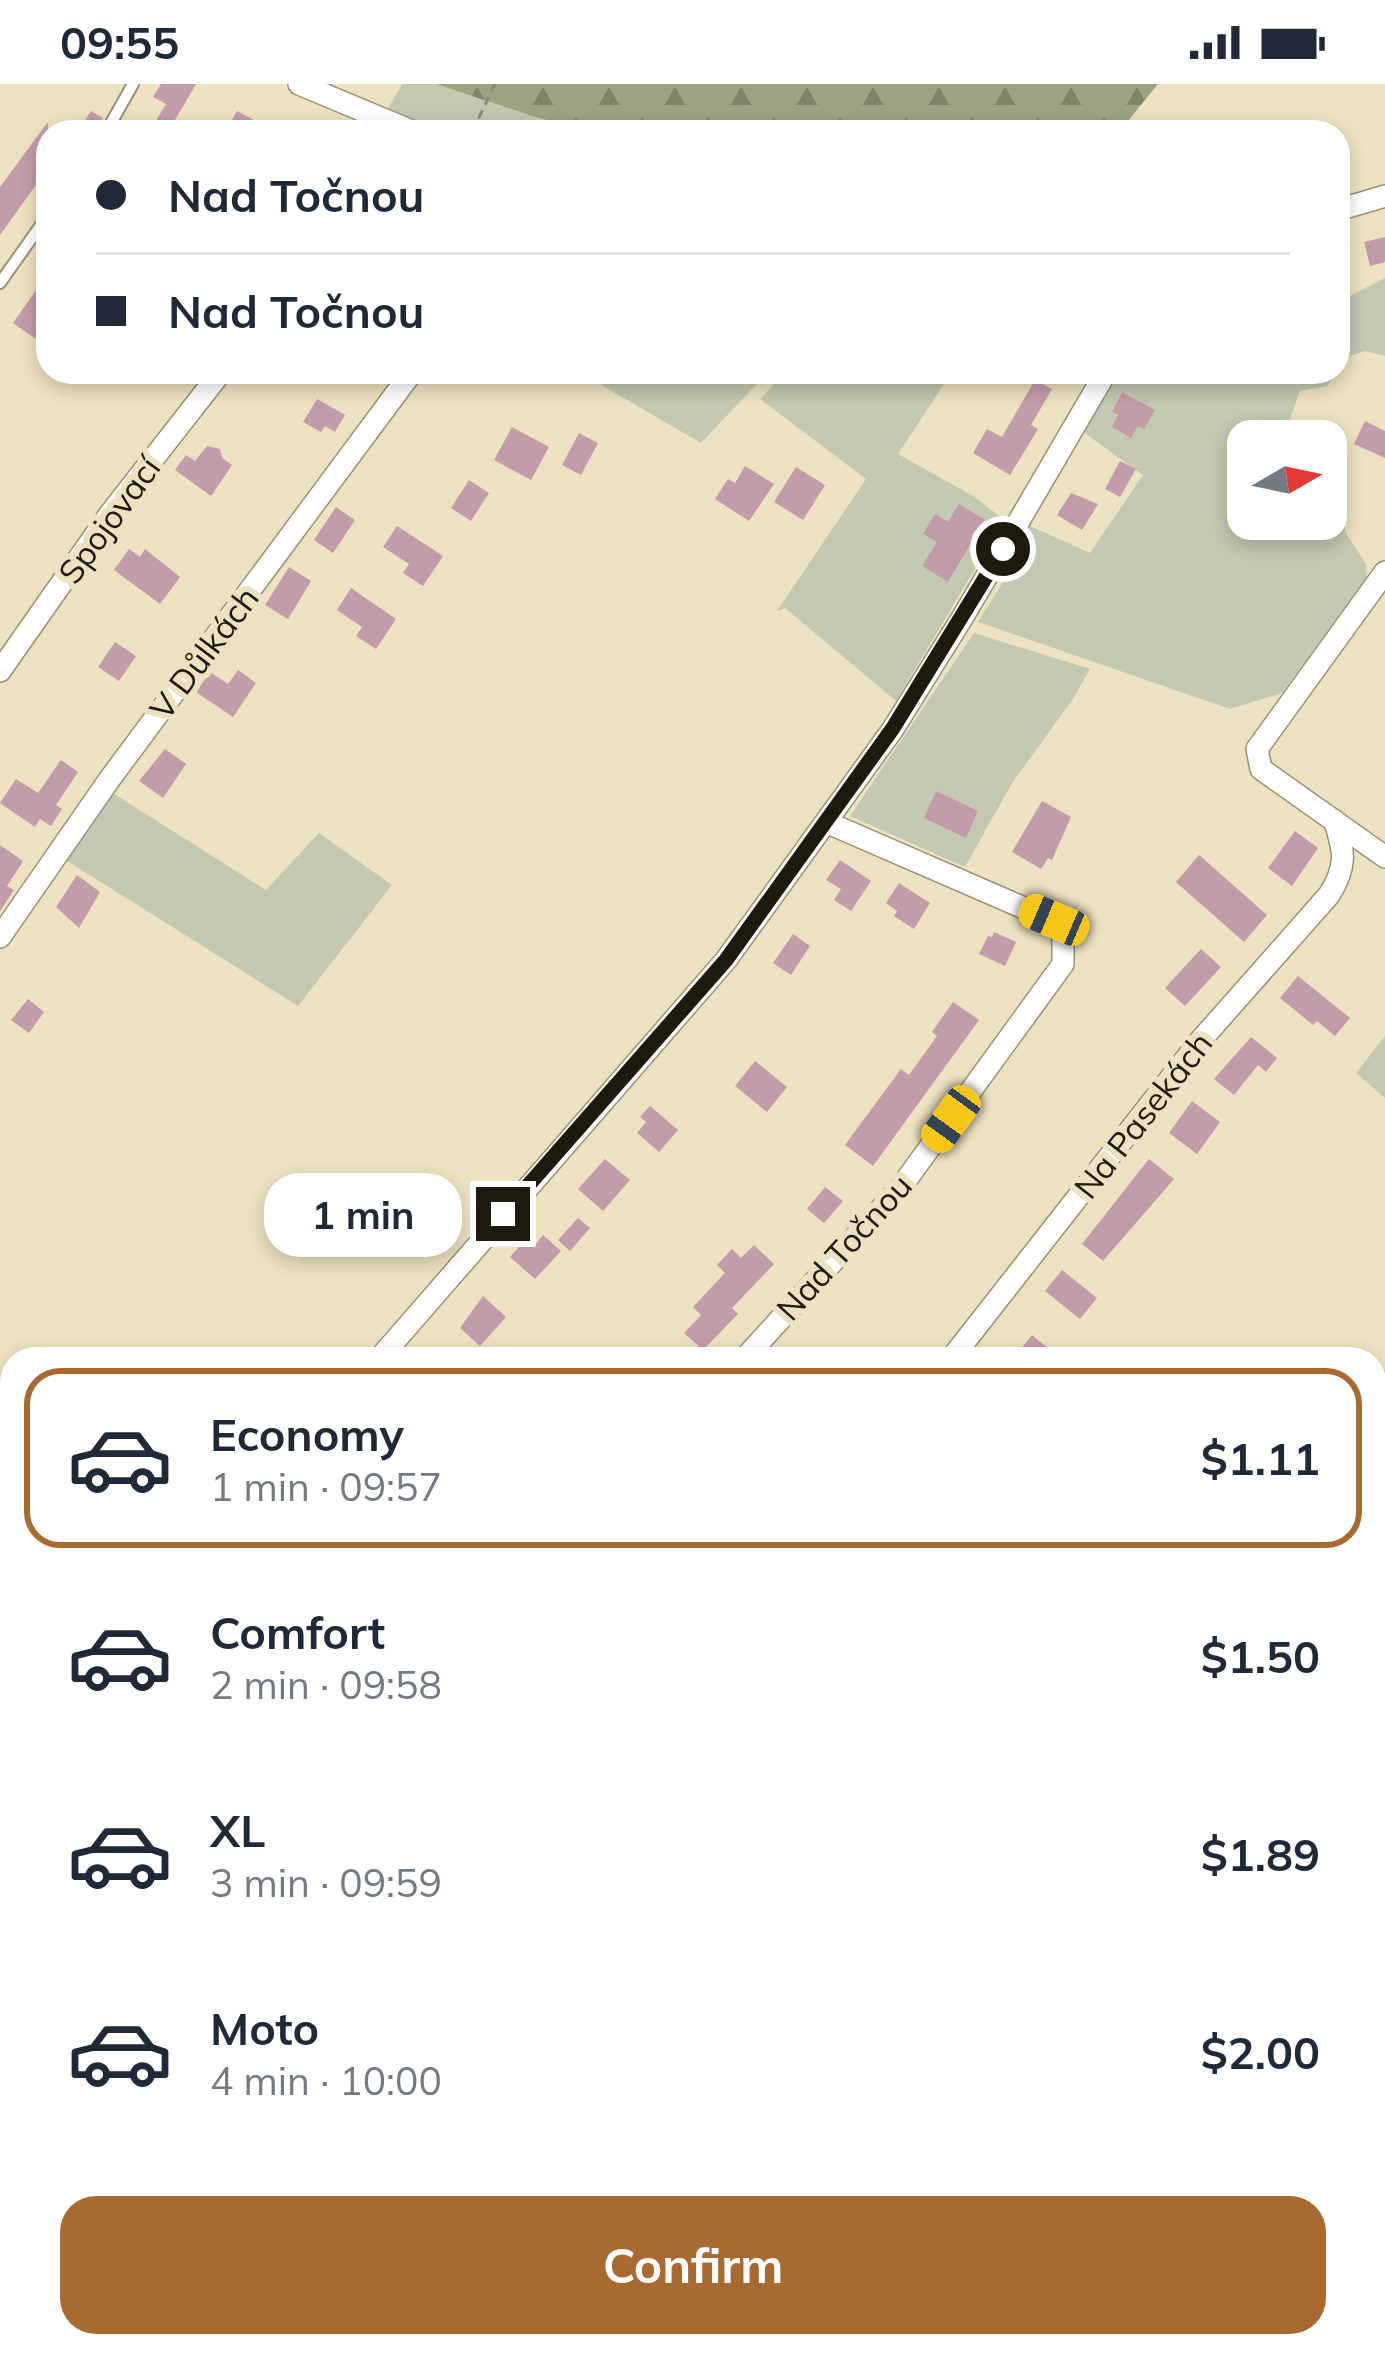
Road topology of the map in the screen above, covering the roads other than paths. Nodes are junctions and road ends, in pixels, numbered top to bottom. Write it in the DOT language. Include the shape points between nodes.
graph roads {
  1 [pos="133,84"];
  2 [pos="299,84"];
  3 [pos="113,120"];
  4 [pos="367,120"];
  5 [pos="1385,196"];
  6 [pos="1350,206"];
  7 [pos="36,232"];
  8 [pos="0,283"];
  9 [pos="212,384"];
  10 [pos="403,384"];
  11 [pos="1099,384"];
  12 [pos="1385,572"];
  13 [pos="0,671"];
  14 [pos="1334,820"];
  15 [pos="826,822"];
  16 [pos="1385,859"];
  17 [pos="1341,876"];
  18 [pos="0,937"];
  19 [pos="389,1347"];
  20 [pos="755,1347"];
  21 [pos="960,1347"];
  1 -- 3 [label="lane"];
  2 -- 4 [label="street"];
  5 -- 6 [label="street"];
  7 -- 8 [label="lane"];
  9 -- 13 [label="street, Spojovací"];
  10 -- 18 [label="street, V Důlkách"];
  11 -- 15 [label="street" via="964,615"];
  12 -- 14 [label="street" via="1257,748 1262,769"];
  14 -- 16 [label="street"];
  14 -- 17 [label="street" via="1344,846"];
  15 -- 19 [label="street" via="726,960"];
  15 -- 20 [label="street, Nad Točnou" via="1054,920 1063,931 1064,964 901,1187"];
  16 -- 17 [label="street"];
  17 -- 21 [label="street, Na Pasekách"];
}
